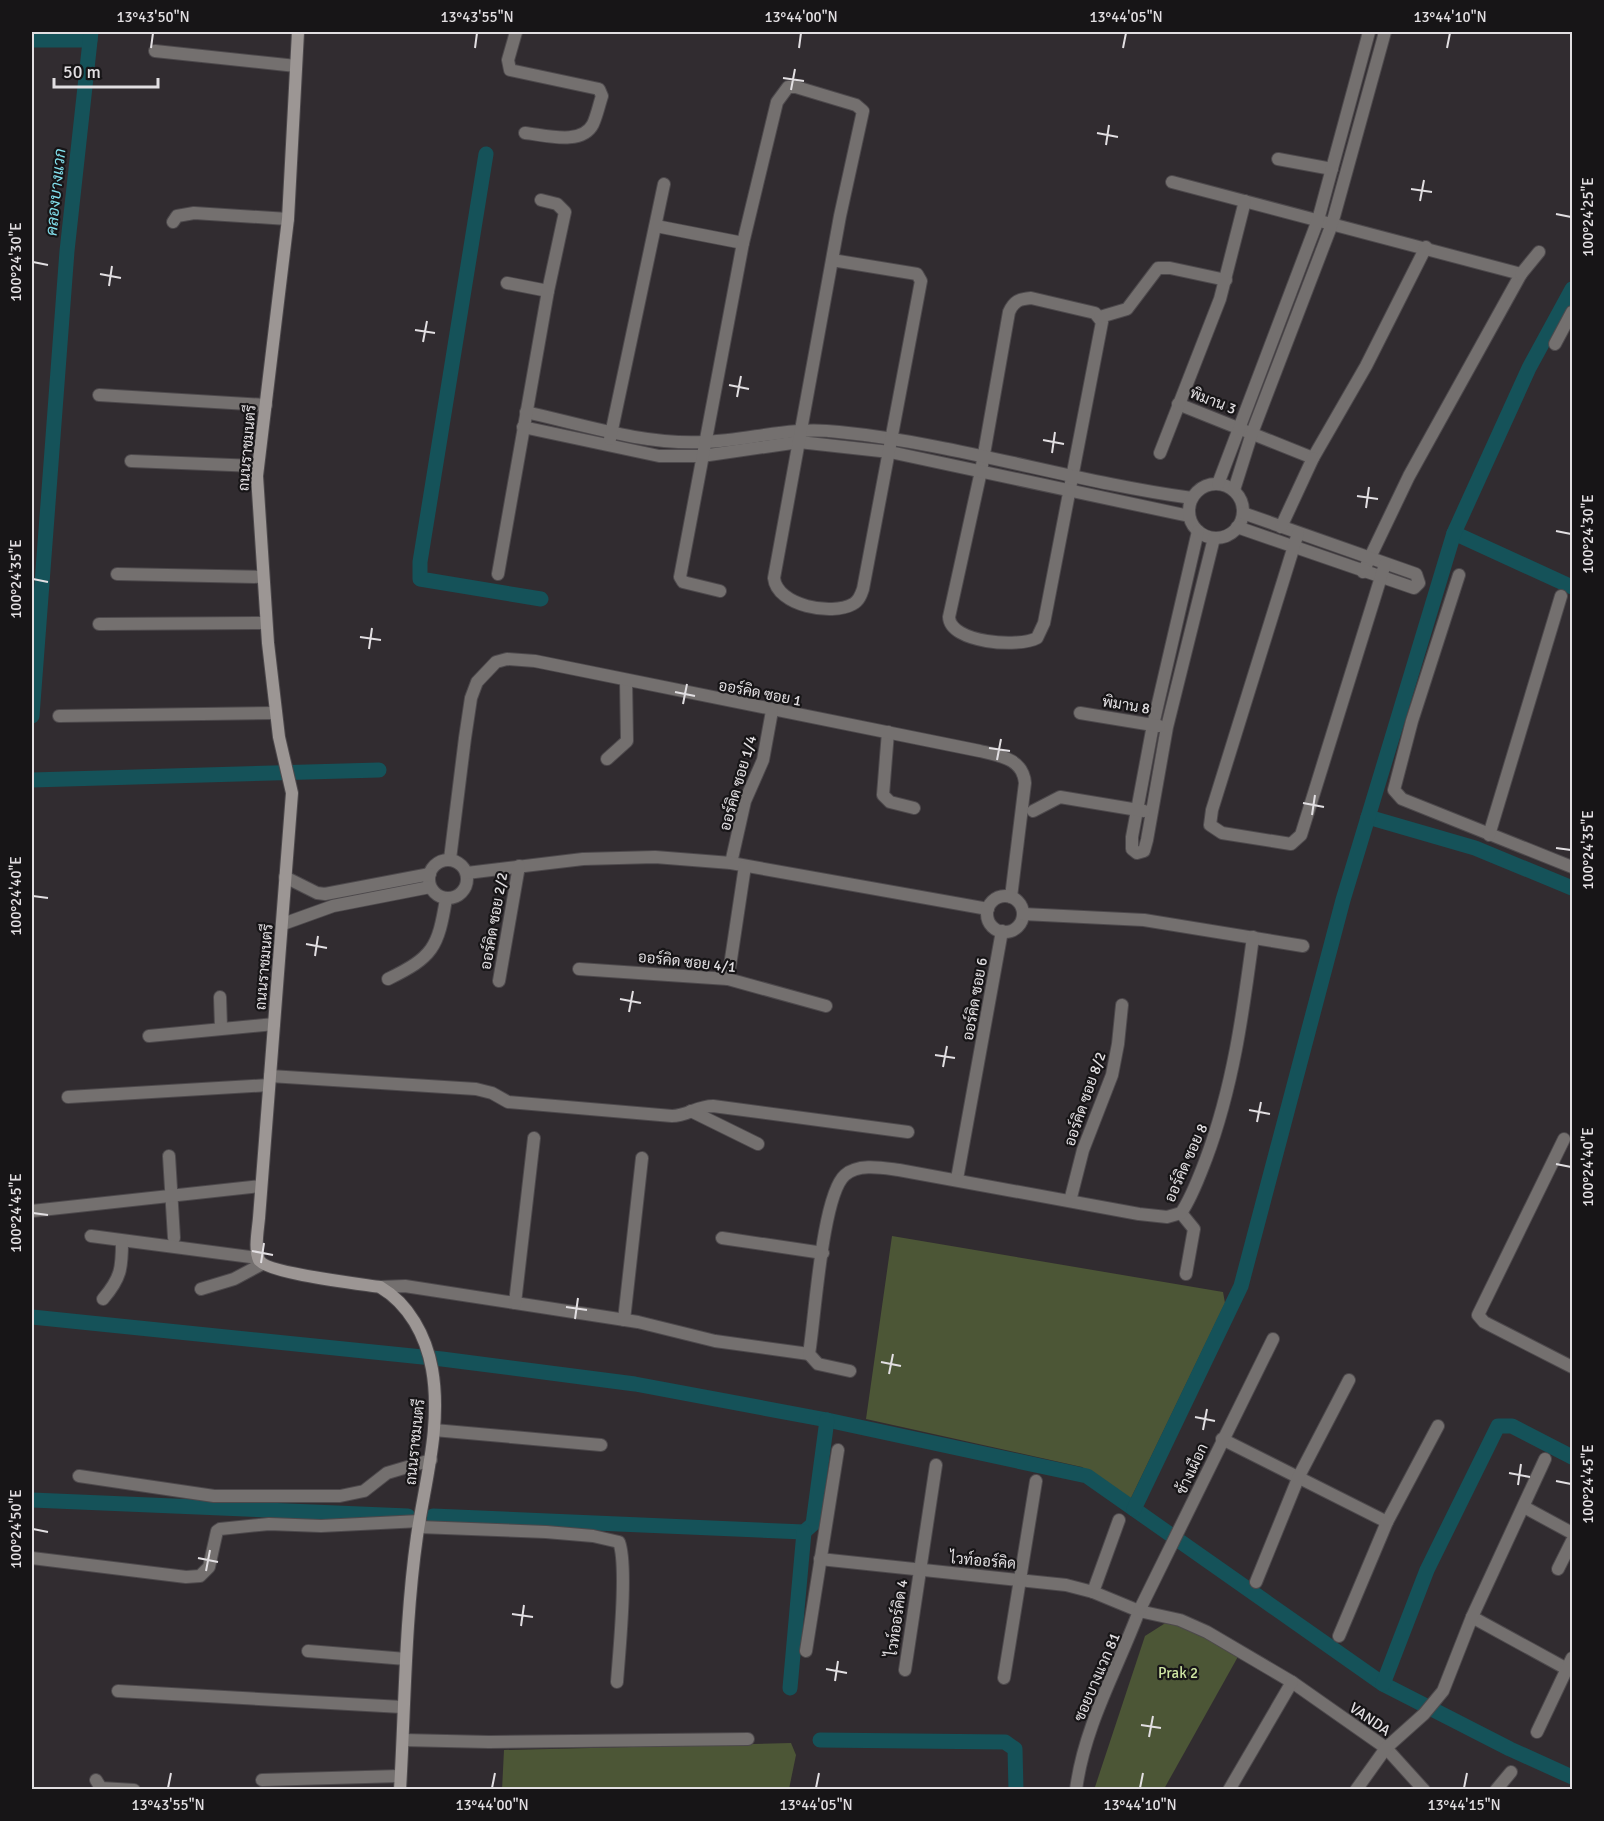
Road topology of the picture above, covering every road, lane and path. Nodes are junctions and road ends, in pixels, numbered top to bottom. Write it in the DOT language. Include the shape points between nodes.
graph roads {
  1 [pos="298,32"];
  2 [pos="516,32"];
  3 [pos="1369,32"];
  4 [pos="1385,32"];
  5 [pos="155,51"];
  6 [pos="296,66"];
  7 [pos="525,133"];
  8 [pos="1278,159"];
  9 [pos="1332,170"];
  10 [pos="1172,182"];
  11 [pos="664,184"];
  12 [pos="541,200"];
  13 [pos="1245,201"];
  14 [pos="288,219"];
  15 [pos="1318,220"];
  16 [pos="173,222"];
  17 [pos="1332,224"];
  18 [pos="656,226"];
  19 [pos="743,243"];
  20 [pos="1426,247"];
  21 [pos="1539,252"];
  22 [pos="832,260"];
  23 [pos="1521,274"];
  24 [pos="1226,280"];
  25 [pos="507,283"];
  26 [pos="548,291"];
  27 [pos="1572,312"];
  28 [pos="1100,317"];
  29 [pos="1555,344"];
  30 [pos="99,395"];
  31 [pos="1178,404"];
  32 [pos="266,405"];
  33 [pos="526,412"];
  34 [pos="523,427"];
  35 [pos="1238,427"];
  36 [pos="801,429"];
  37 [pos="612,432"];
  38 [pos="1252,433"];
  39 [pos="893,439"];
  40 [pos="705,442"];
  41 [pos="799,442"];
  42 [pos="609,446"];
  43 [pos="890,452"];
  44 [pos="1160,453"];
  45 [pos="984,455"];
  46 [pos="702,456"];
  47 [pos="1313,458"];
  48 [pos="131,461"];
  49 [pos="258,466"];
  50 [pos="981,471"];
  51 [pos="1074,475"];
  52 [pos="1218,484"];
  53 [pos="1071,490"];
  54 [pos="1234,490"];
  55 [pos="1192,498"];
  56 [pos="1243,513"];
  57 [pos="1189,516"];
  58 [pos="1237,527"];
  59 [pos="1281,527"];
  60 [pos="1198,531"];
  61 [pos="1298,533"];
  62 [pos="1214,538"];
  63 [pos="1293,548"];
  64 [pos="1369,558"];
  65 [pos="1385,564"];
  66 [pos="1363,572"];
  67 [pos="117,574"];
  68 [pos="498,574"];
  69 [pos="1459,575"];
  70 [pos="262,577"];
  71 [pos="1380,578"];
  72 [pos="720,591"];
  73 [pos="1561,596"];
  74 [pos="266,623"];
  75 [pos="99,624"];
  76 [pos="626,680"];
  77 [pos="772,711"];
  78 [pos="276,713"];
  79 [pos="1080,713"];
  80 [pos="59,716"];
  81 [pos="1153,725"];
  82 [pos="1167,727"];
  83 [pos="888,732"];
  84 [pos="607,759"];
  85 [pos="914,808"];
  86 [pos="1138,810"];
  87 [pos="1033,811"];
  88 [pos="1152,812"];
  89 [pos="1489,835"];
  90 [pos="450,860"];
  91 [pos="732,863"];
  92 [pos="519,866"];
  93 [pos="745,866"];
  94 [pos="1572,867"];
  95 [pos="467,873"];
  96 [pos="430,874"];
  97 [pos="285,877"];
  98 [pos="430,887"];
  99 [pos="317,893"];
  100 [pos="1011,897"];
  101 [pos="446,899"];
  102 [pos="988,909"];
  103 [pos="315,910"];
  104 [pos="1023,914"];
  105 [pos="282,924"];
  106 [pos="1002,932"];
  107 [pos="1253,937"];
  108 [pos="1303,946"];
  109 [pos="579,969"];
  110 [pos="388,979"];
  111 [pos="728,979"];
  112 [pos="499,981"];
  113 [pos="220,997"];
  114 [pos="1122,1005"];
  115 [pos="826,1006"];
  116 [pos="274,1024"];
  117 [pos="221,1027"];
  118 [pos="149,1036"];
  119 [pos="270,1081"];
  120 [pos="68,1097"];
  121 [pos="691,1111"];
  122 [pos="908,1132"];
  123 [pos="534,1138"];
  124 [pos="1564,1139"];
  125 [pos="758,1144"];
  126 [pos="169,1156"];
  127 [pos="642,1158"];
  128 [pos="957,1179"];
  129 [pos="261,1186"];
  130 [pos="172,1196"];
  131 [pos="1070,1200"];
  132 [pos="32,1211"];
  133 [pos="1181,1214"];
  134 [pos="91,1236"];
  135 [pos="174,1238"];
  136 [pos="722,1238"];
  137 [pos="122,1242"];
  138 [pos="823,1253"];
  139 [pos="260,1261"];
  140 [pos="1186,1274"];
  141 [pos="380,1287"];
  142 [pos="201,1289"];
  143 [pos="104,1299"];
  144 [pos="514,1303"];
  145 [pos="624,1320"];
  146 [pos="1273,1339"];
  147 [pos="809,1354"];
  148 [pos="1572,1367"];
  149 [pos="850,1371"];
  150 [pos="1349,1380"];
  151 [pos="1438,1426"];
  152 [pos="434,1430"];
  153 [pos="1222,1439"];
  154 [pos="601,1445"];
  155 [pos="838,1450"];
  156 [pos="1545,1459"];
  157 [pos="431,1460"];
  158 [pos="936,1465"];
  159 [pos="79,1476"];
  160 [pos="1299,1476"];
  161 [pos="1036,1481"];
  162 [pos="1524,1507"];
  163 [pos="1119,1520"];
  164 [pos="1387,1522"];
  165 [pos="420,1524"];
  166 [pos="1572,1533"];
  167 [pos="1572,1542"];
  168 [pos="32,1558"];
  169 [pos="820,1559"];
  170 [pos="1558,1569"];
  171 [pos="919,1570"];
  172 [pos="1020,1580"];
  173 [pos="1256,1582"];
  174 [pos="1093,1592"];
  175 [pos="1139,1611"];
  176 [pos="1472,1617"];
  177 [pos="1339,1636"];
  178 [pos="308,1651"];
  179 [pos="806,1651"];
  180 [pos="406,1659"];
  181 [pos="1570,1664"];
  182 [pos="905,1670"];
  183 [pos="1004,1678"];
  184 [pos="616,1682"];
  185 [pos="1292,1682"];
  186 [pos="118,1691"];
  187 [pos="402,1707"];
  188 [pos="1537,1732"];
  189 [pos="748,1739"];
  190 [pos="402,1740"];
  191 [pos="1386,1748"];
  192 [pos="1511,1772"];
  193 [pos="400,1776"];
  194 [pos="96,1780"];
  195 [pos="262,1780"];
  196 [pos="134,1790"];
  197 [pos="400,1790"];
  198 [pos="1076,1790"];
  199 [pos="1229,1790"];
  200 [pos="1356,1790"];
  201 [pos="1424,1790"];
  202 [pos="1496,1790"];
  1 -- 6 [label="street, ถนนราชมนตรี"];
  2 -- 7 [label="street" via="508,60 510,70 599,89 602,96 593,124 581,135"];
  3 -- 9 [label="street"];
  4 -- 17 [label="street"];
  5 -- 6 [label="street"];
  6 -- 14 [label="street, ถนนราชมนตรี"];
  8 -- 9 [label="street"];
  9 -- 15 [label="street"];
  10 -- 13 [label="street"];
  11 -- 18 [label="street"];
  12 -- 26 [label="street" via="557,204 565,212"];
  13 -- 15 [label="street"];
  13 -- 24 [label="street"];
  14 -- 16 [label="street" via="194,213 177,216"];
  14 -- 32 [label="street, ถนนราชมนตรี"];
  15 -- 17 [label="street"];
  15 -- 35 [label="street"];
  17 -- 20 [label="street"];
  17 -- 38 [label="street"];
  18 -- 19 [label="street"];
  18 -- 37 [label="street"];
  19 -- 22 [label="street" via="777,102 788,87 796,87 856,105 863,111"];
  19 -- 40 [label="street"];
  20 -- 23 [label="street"];
  20 -- 47 [label="street" via="1366,366"];
  21 -- 23 [label="street"];
  22 -- 36 [label="street"];
  22 -- 39 [label="street" via="917,274 921,281"];
  23 -- 64 [label="street" via="1408,476"];
  24 -- 28 [label="street" via="1158,268 1127,309"];
  24 -- 31 [label="street"];
  25 -- 26 [label="street"];
  26 -- 33 [label="street"];
  27 -- 29 [label="street"];
  28 -- 45 [label="street" via="1079,308 1031,298 1013,303"];
  28 -- 51 [label="street"];
  30 -- 32 [label="street"];
  31 -- 35 [label="street, พิมาน 3"];
  31 -- 44 [label="street"];
  32 -- 49 [label="street, ถนนราชมนตรี"];
  33 -- 34 [label="street"];
  33 -- 37 [label="street"];
  34 -- 42 [label="street"];
  34 -- 68 [label="street"];
  35 -- 38 [label="street, พิมาน 3"];
  35 -- 52 [label="street"];
  36 -- 39 [label="street"];
  36 -- 40 [label="street"];
  36 -- 41 [label="street"];
  37 -- 40 [label="street" via="660,441"];
  37 -- 42 [label="street"];
  38 -- 47 [label="street, พิมาน 3"];
  38 -- 54 [label="street"];
  39 -- 43 [label="street"];
  39 -- 45 [label="street"];
  40 -- 46 [label="street"];
  41 -- 43 [label="street"];
  41 -- 43 [label="street" via="774,578 779,593 793,602 816,607 839,608 859,599"];
  41 -- 46 [label="street"];
  42 -- 46 [label="street" via="660,456"];
  43 -- 50 [label="street"];
  45 -- 50 [label="street"];
  45 -- 51 [label="street"];
  46 -- 72 [label="street" via="680,577 683,582"];
  47 -- 59 [label="street"];
  48 -- 49 [label="street"];
  49 -- 70 [label="street, ถนนราชมนตรี"];
  50 -- 53 [label="street"];
  50 -- 53 [label="street" via="949,617 954,628 984,640 1021,644 1042,632"];
  51 -- 53 [label="street"];
  51 -- 55 [label="street"];
  52 -- 54 [label="street"];
  52 -- 55 [label="street" via="1203,487"];
  53 -- 57 [label="street"];
  54 -- 56 [label="street"];
  55 -- 57 [label="street"];
  56 -- 58 [label="street"];
  56 -- 59 [label="street"];
  57 -- 60 [label="street"];
  58 -- 62 [label="street"];
  58 -- 63 [label="street"];
  59 -- 61 [label="street"];
  60 -- 62 [label="street"];
  60 -- 81 [label="street"];
  61 -- 63 [label="street"];
  61 -- 64 [label="street"];
  62 -- 82 [label="street"];
  63 -- 66 [label="street"];
  63 -- 71 [label="street" via="1212,810 1210,825 1222,833 1291,844 1301,835"];
  64 -- 65 [label="street"];
  64 -- 66 [label="street"];
  65 -- 71 [label="street"];
  65 -- 71 [label="street" via="1416,574 1419,583 1414,588"];
  66 -- 71 [label="street"];
  67 -- 70 [label="street"];
  69 -- 89 [label="street" via="1394,790 1402,799"];
  70 -- 74 [label="street, ถนนราชมนตรี"];
  73 -- 89 [label="street"];
  74 -- 75 [label="street"];
  74 -- 78 [label="street, ถนนราชมนตรี"];
  76 -- 77 [label="street, ออร์คิด ซอย 1"];
  76 -- 84 [label="street" via="627,741"];
  76 -- 90 [label="street, ออร์คิด ซอย 1" via="507,659 484,672 471,698"];
  77 -- 83 [label="street, ออร์คิด ซอย 1"];
  77 -- 91 [label="street, ออร์คิด ซอย 1/4" via="763,760 745,801"];
  78 -- 80 [label="street"];
  78 -- 97 [label="street, ถนนราชมนตรี" via="291,783"];
  79 -- 81 [label="street, พิมาน 8"];
  81 -- 82 [label="street, พิมาน 8"];
  81 -- 86 [label="street"];
  82 -- 88 [label="street"];
  83 -- 85 [label="street" via="883,795 890,802"];
  83 -- 100 [label="street, ออร์คิด ซอย 1" via="1003,756 1022,770 1025,783"];
  86 -- 87 [label="street" via="1060,797"];
  86 -- 88 [label="street"];
  86 -- 88 [label="street" via="1131,845 1137,853 1145,848"];
  89 -- 94 [label="street"];
  90 -- 95 [label="street"];
  90 -- 96 [label="street" via="436,864"];
  91 -- 92 [label="street" via="621,856"];
  91 -- 93 [label="street"];
  92 -- 95 [label="street"];
  92 -- 112 [label="street, ออร์คิด ซอย 2/2"];
  93 -- 102 [label="street"];
  93 -- 111 [label="street"];
  95 -- 101 [label="street" via="465,888"];
  96 -- 98 [label="street"];
  96 -- 99 [label="street"];
  97 -- 99 [label="street"];
  97 -- 105 [label="street, ถนนราชมนตรี"];
  98 -- 101 [label="street"];
  98 -- 103 [label="street"];
  99 -- 103 [label="street"];
  100 -- 102 [label="street" via="995,899"];
  100 -- 104 [label="street" via="1020,903"];
  101 -- 110 [label="street" via="442,925 428,956"];
  102 -- 106 [label="street" via="992,926"];
  103 -- 105 [label="street"];
  104 -- 106 [label="street" via="1019,925"];
  104 -- 107 [label="street" via="1144,920"];
  105 -- 116 [label="street, ถนนราชมนตรี"];
  106 -- 128 [label="street, ออร์คิด ซอย 6"];
  107 -- 108 [label="street"];
  107 -- 133 [label="street, ออร์คิด ซอย 8" via="1222,1115"];
  109 -- 111 [label="street, ออร์คิด ซอย 4/1"];
  111 -- 115 [label="street, ออร์คิด ซอย 4/1"];
  113 -- 117 [label="street"];
  114 -- 131 [label="street, ออร์คิด ซอย 8/2" via="1112,1075 1083,1150"];
  116 -- 117 [label="street"];
  116 -- 119 [label="street, ถนนราชมนตรี"];
  117 -- 118 [label="street"];
  119 -- 120 [label="street"];
  119 -- 121 [label="street" via="476,1089 507,1102 672,1116"];
  119 -- 129 [label="street, ถนนราชมนตรี"];
  121 -- 122 [label="street" via="713,1106"];
  121 -- 125 [label="street"];
  123 -- 144 [label="street"];
  124 -- 148 [label="street" via="1478,1315 1484,1322"];
  126 -- 130 [label="street"];
  127 -- 145 [label="street"];
  128 -- 131 [label="street, ออร์คิด ซอย 8"];
  128 -- 138 [label="street, ออร์คิด ซอย 8" via="874,1167 846,1174 833,1197"];
  129 -- 130 [label="street"];
  129 -- 139 [label="street, ถนนราชมนตรี"];
  130 -- 132 [label="street"];
  130 -- 135 [label="street"];
  131 -- 133 [label="street, ออร์คิด ซอย 8" via="1139,1214"];
  133 -- 140 [label="street" via="1194,1229"];
  134 -- 137 [label="street"];
  136 -- 138 [label="street"];
  137 -- 139 [label="street"];
  137 -- 143 [label="street" via="117,1283"];
  138 -- 147 [label="street, ออร์คิด ซอย 8"];
  139 -- 141 [label="street, ถนนราชมนตรี" via="280,1270"];
  139 -- 142 [label="street" via="234,1279"];
  141 -- 144 [label="street" via="405,1286"];
  141 -- 152 [label="street, ถนนราชมนตรี" via="402,1303 425,1345 432,1368"];
  144 -- 145 [label="street"];
  145 -- 147 [label="street" via="706,1339"];
  146 -- 153 [label="street, ช้างเผือก"];
  147 -- 149 [label="street" via="818,1364"];
  150 -- 160 [label="street"];
  151 -- 164 [label="street"];
  152 -- 154 [label="street"];
  152 -- 157 [label="street, ถนนราชมนตรี"];
  153 -- 160 [label="street"];
  153 -- 175 [label="street, ช้างเผือก"];
  155 -- 169 [label="street"];
  156 -- 162 [label="street"];
  157 -- 159 [label="street" via="387,1473 364,1491 340,1496 214,1496"];
  157 -- 165 [label="street, ถนนราชมนตรี"];
  158 -- 171 [label="street, ไวท์ออร์คิด 4"];
  160 -- 164 [label="street"];
  160 -- 173 [label="street"];
  161 -- 172 [label="street"];
  162 -- 166 [label="street"];
  162 -- 176 [label="street"];
  163 -- 174 [label="street"];
  164 -- 177 [label="street"];
  165 -- 168 [label="street" via="269,1524 220,1529 210,1567 200,1576"];
  165 -- 180 [label="street, ถนนราชมนตรี"];
  165 -- 184 [label="street" via="557,1533 619,1542 622,1549"];
  167 -- 170 [label="street"];
  169 -- 171 [label="street, ไวท์ออร์คิด"];
  169 -- 179 [label="street"];
  171 -- 172 [label="street, ไวท์ออร์คิด"];
  171 -- 182 [label="street, ไวท์ออร์คิด 4"];
  172 -- 174 [label="street, ไวท์ออร์คิด"];
  172 -- 183 [label="street"];
  174 -- 175 [label="street, ไวท์ออร์คิด"];
  175 -- 185 [label="street, VANDA" via="1194,1624"];
  175 -- 198 [label="street, ซอยบางแวก 81" via="1100,1701"];
  176 -- 181 [label="street"];
  176 -- 191 [label="street" via="1438,1698"];
  178 -- 180 [label="street"];
  180 -- 187 [label="street, ถนนราชมนตรี"];
  181 -- 188 [label="street"];
  185 -- 191 [label="street, VANDA"];
  185 -- 199 [label="street"];
  186 -- 187 [label="street"];
  187 -- 190 [label="street, ถนนราชมนตรี"];
  189 -- 190 [label="street"];
  190 -- 193 [label="street, ถนนราชมนตรี"];
  191 -- 200 [label="street"];
  191 -- 201 [label="street, VANDA"];
  192 -- 202 [label="street"];
  193 -- 195 [label="street"];
  193 -- 197 [label="street, ถนนราชมนตรี"];
  194 -- 196 [label="street" via="101,1788"];
}
